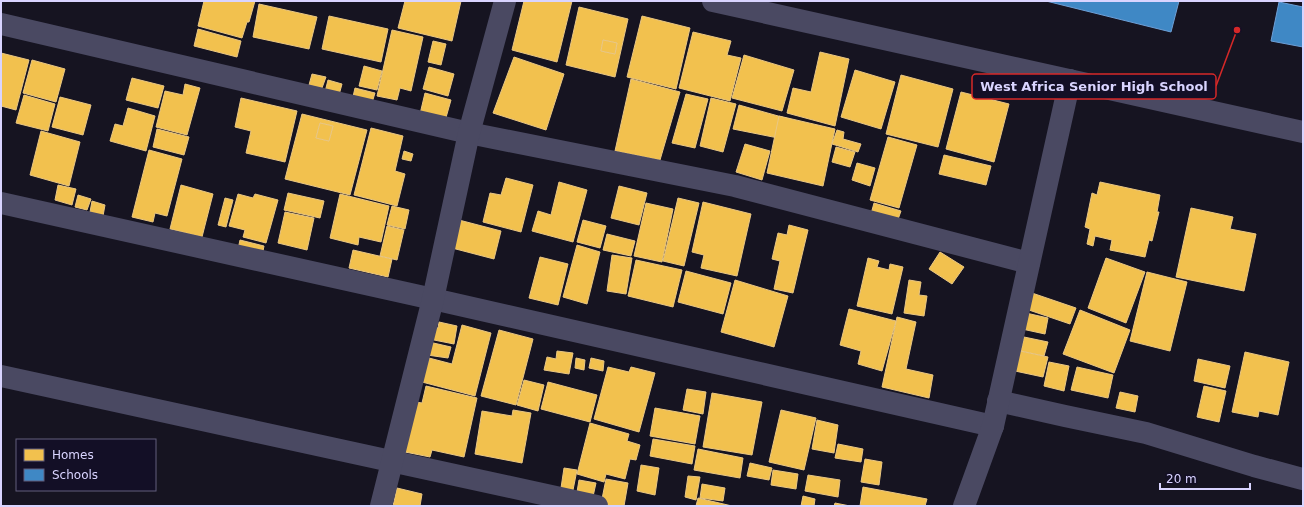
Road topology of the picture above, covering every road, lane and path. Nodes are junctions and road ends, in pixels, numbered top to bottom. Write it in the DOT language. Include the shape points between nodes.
graph roads {
  1 [pos="505,1"];
  2 [pos="714,1"];
  3 [pos="1,24"];
  4 [pos="1070,80"];
  5 [pos="1303,132"];
  6 [pos="469,133"];
  7 [pos="1,203"];
  8 [pos="1029,263"];
  9 [pos="433,299"];
  10 [pos="1,376"];
  11 [pos="998,401"];
  12 [pos="993,426"];
  13 [pos="392,461"];
  14 [pos="1303,479"];
  15 [pos="381,506"];
  16 [pos="597,506"];
  17 [pos="964,506"];
  1 -- 6 [label="street"];
  2 -- 4 [label="street"];
  3 -- 6 [label="street"];
  4 -- 5 [label="street"];
  4 -- 8 [label="street"];
  6 -- 8 [label="street" via="735,186"];
  6 -- 9 [label="street"];
  7 -- 9 [label="street"];
  8 -- 11 [label="street"];
  9 -- 12 [label="street"];
  9 -- 13 [label="street"];
  10 -- 13 [label="street"];
  11 -- 12 [label="street"];
  11 -- 14 [label="street" via="1146,433"];
  12 -- 17 [label="street"];
  13 -- 15 [label="street"];
  13 -- 16 [label="street"];
}
